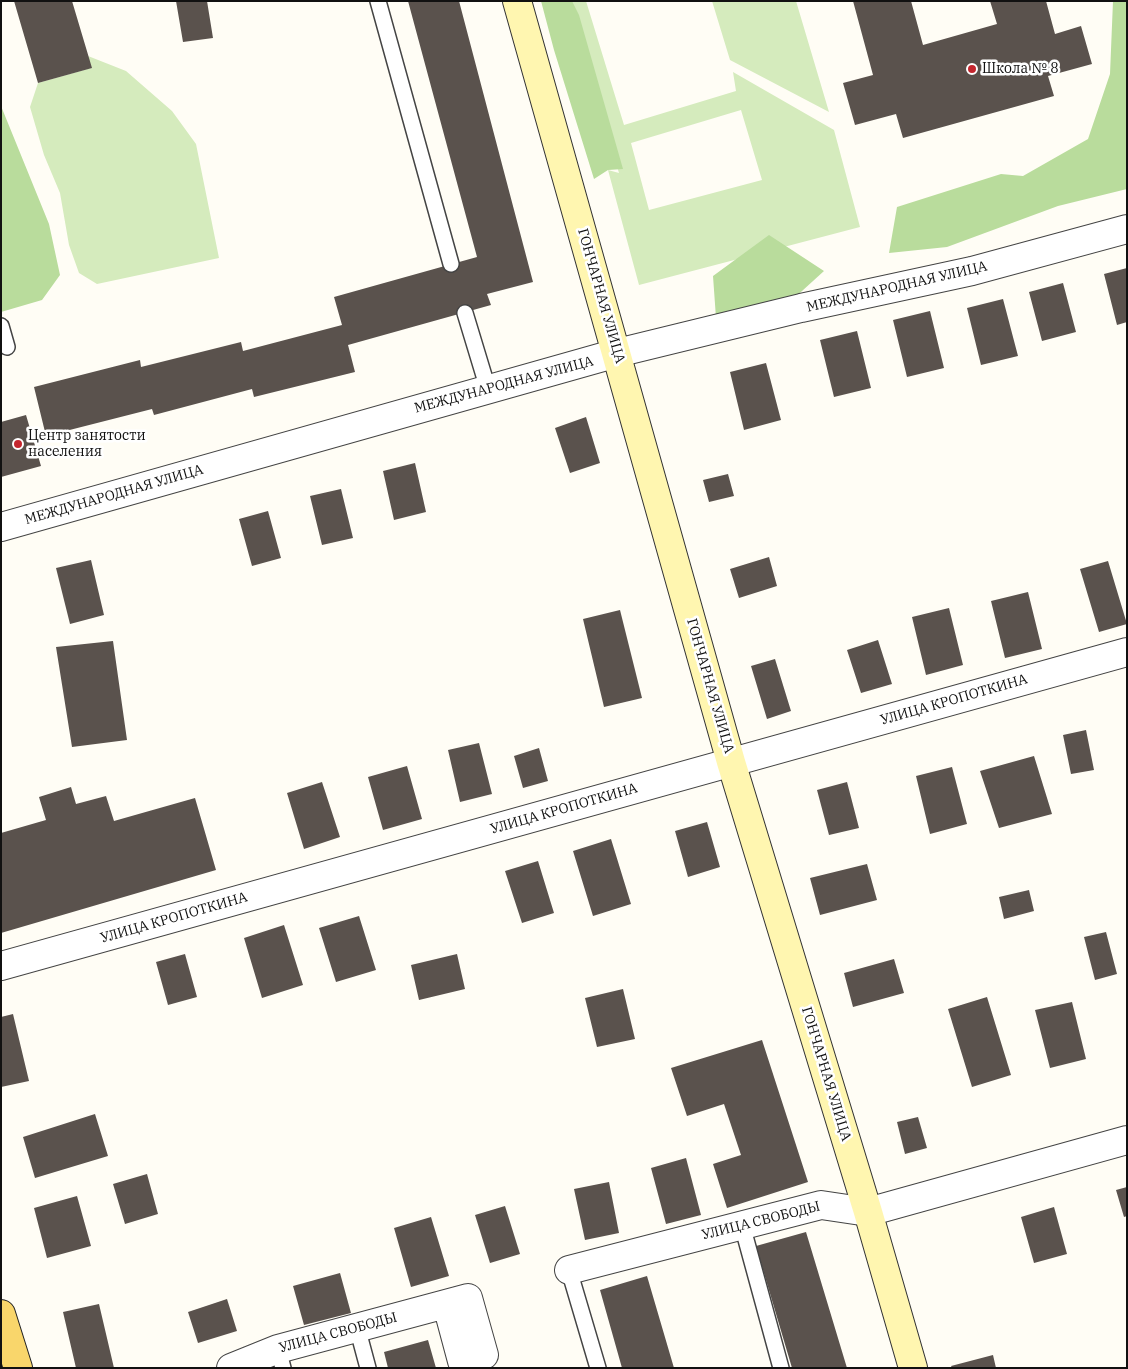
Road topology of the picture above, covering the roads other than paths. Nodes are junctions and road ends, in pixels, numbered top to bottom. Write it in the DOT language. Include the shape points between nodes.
graph roads {
  1 [pos="378,1"];
  2 [pos="517,1"];
  3 [pos="1127,229"];
  4 [pos="452,264"];
  5 [pos="465,313"];
  6 [pos="1,326"];
  7 [pos="7,347"];
  8 [pos="617,353"];
  9 [pos="488,389"];
  10 [pos="1,527"];
  11 [pos="1127,652"];
  12 [pos="731,762"];
  13 [pos="1,966"];
  14 [pos="1127,1140"];
  15 [pos="868,1212"];
  16 [pos="742,1226"];
  17 [pos="570,1270"];
  18 [pos="447,1305"];
  19 [pos="1,1314"];
  20 [pos="357,1327"];
  21 [pos="281,1358"];
  22 [pos="18,1368"];
  23 [pos="231,1368"];
  24 [pos="368,1368"];
  25 [pos="598,1368"];
  26 [pos="781,1368"];
  27 [pos="913,1368"];
  1 -- 4 [label="lane"];
  2 -- 8 [label="street, ГОНЧАРНАЯ УЛИЦА"];
  3 -- 8 [label="street, МЕЖДУНАРОДНАЯ УЛИЦА" via="972,271 800,308"];
  5 -- 9 [label="lane"];
  6 -- 7 [label="lane"];
  8 -- 9 [label="street, МЕЖДУНАРОДНАЯ УЛИЦА"];
  8 -- 12 [label="street, ГОНЧАРНАЯ УЛИЦА"];
  9 -- 10 [label="street, МЕЖДУНАРОДНАЯ УЛИЦА"];
  11 -- 12 [label="street, УЛИЦА КРОПОТКИНА"];
  12 -- 13 [label="street, УЛИЦА КРОПОТКИНА"];
  12 -- 15 [label="street, ГОНЧАРНАЯ УЛИЦА"];
  14 -- 15 [label="street, УЛИЦА СВОБОДЫ"];
  15 -- 16 [label="street, УЛИЦА СВОБОДЫ" via="821,1205"];
  15 -- 27 [label="street, ГОНЧАРНАЯ УЛИЦА"];
  16 -- 17 [label="street, УЛИЦА СВОБОДЫ"];
  16 -- 26 [label="lane"];
  17 -- 25 [label="lane"];
  18 -- 20 [label="street, УЛИЦА СВОБОДЫ"];
  19 -- 22 [label="main road"];
  20 -- 21 [label="street, УЛИЦА СВОБОДЫ"];
  20 -- 24 [label="lane"];
  21 -- 23 [label="street, УЛИЦА СВОБОДЫ"];
}
